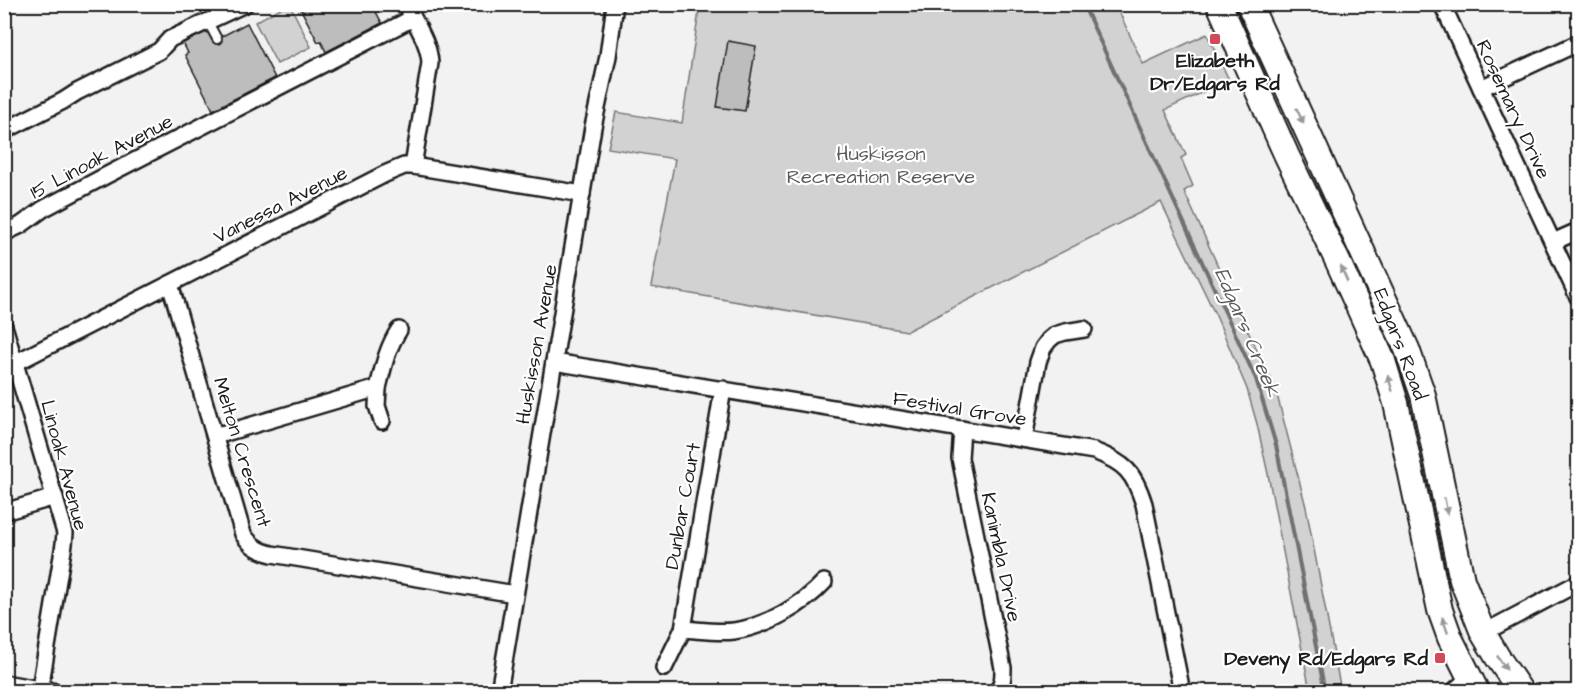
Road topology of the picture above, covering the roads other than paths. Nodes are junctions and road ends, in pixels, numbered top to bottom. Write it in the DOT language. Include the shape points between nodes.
graph roads {
  1 [pos="245,4"];
  2 [pos="615,4"];
  3 [pos="1443,4"];
  4 [pos="1250,5"];
  5 [pos="409,11"];
  6 [pos="1222,11"];
  7 [pos="208,22"];
  8 [pos="217,39"];
  9 [pos="1578,43"];
  10 [pos="1481,88"];
  11 [pos="4,131"];
  12 [pos="413,166"];
  13 [pos="582,194"];
  14 [pos="1578,231"];
  15 [pos="4,233"];
  16 [pos="1553,242"];
  17 [pos="170,284"];
  18 [pos="1578,297"];
  19 [pos="1393,316"];
  20 [pos="4,326"];
  21 [pos="1368,327"];
  22 [pos="1084,329"];
  23 [pos="399,330"];
  24 [pos="554,362"];
  25 [pos="15,363"];
  26 [pos="378,388"];
  27 [pos="723,389"];
  28 [pos="382,421"];
  29 [pos="962,429"];
  30 [pos="215,436"];
  31 [pos="1024,440"];
  32 [pos="55,497"];
  33 [pos="4,512"];
  34 [pos="824,582"];
  35 [pos="1578,583"];
  36 [pos="515,594"];
  37 [pos="683,629"];
  38 [pos="1484,633"];
  39 [pos="664,668"];
  40 [pos="4,683"];
  41 [pos="1467,687"];
  42 [pos="40,689"];
  43 [pos="57,692"];
  44 [pos="499,692"];
  45 [pos="996,692"];
  46 [pos="1182,692"];
  47 [pos="1521,692"];
  1 -- 7 [label="street"];
  2 -- 13 [label="street, Huskisson Avenue"];
  3 -- 10 [label="street, Rosemary Drive"];
  4 -- 6 [label="street"];
  4 -- 19 [label="main road, Edgars Road, one-way"];
  5 -- 12 [label="street" via="428,46 430,63"];
  5 -- 15 [label="street, 15 Linoak Avenue"];
  21 -- 6 [label="main road, Edgars Road, one-way"];
  7 -- 8 [label="lane"];
  7 -- 11 [label="street"];
  9 -- 10 [label="street"];
  10 -- 16 [label="street, Rosemary Drive"];
  12 -- 13 [label="street, Vanessa Avenue"];
  12 -- 17 [label="street, Vanessa Avenue" via="385,174"];
  13 -- 24 [label="street, Huskisson Avenue"];
  14 -- 16 [label="street"];
  16 -- 18 [label="street, Rosemary Drive"];
  17 -- 25 [label="street, Vanessa Avenue"];
  17 -- 30 [label="street, Melton Crescent"];
  19 -- 21 [label="main road"];
  19 -- 38 [label="main road, Edgars Road, one-way" via="1423,394 1458,564"];
  20 -- 25 [label="street, Linoak Avenue"];
  41 -- 21 [label="main road, Edgars Road, one-way" via="1440,610 1396,403"];
  22 -- 31 [label="street" via="1055,335 1043,348"];
  23 -- 26 [label="street" via="388,351"];
  24 -- 27 [label="street, Festival Grove"];
  24 -- 36 [label="street, Huskisson Avenue"];
  25 -- 32 [label="street, Linoak Avenue"];
  26 -- 28 [label="street" via="377,406"];
  26 -- 30 [label="street"];
  27 -- 29 [label="street, Festival Grove"];
  27 -- 37 [label="street, Dunbar Court"];
  29 -- 31 [label="street, Festival Grove"];
  29 -- 45 [label="street, Kanimbla Drive" via="960,458 1003,668 1001,686"];
  30 -- 36 [label="street, Melton Crescent" via="243,534 263,552"];
  31 -- 46 [label="street, Festival Grove" via="1094,451 1112,458 1135,479 1144,504"];
  32 -- 33 [label="street"];
  32 -- 42 [label="street, Linoak Avenue" via="65,533"];
  34 -- 37 [label="street" via="798,604 748,628 719,632"];
  35 -- 38 [label="street"];
  36 -- 44 [label="street, Huskisson Avenue"];
  37 -- 39 [label="street, Dunbar Court"];
  38 -- 47 [label="main road, Edgars Road, one-way"];
  40 -- 42 [label="street"];
  42 -- 43 [label="street"];
}
